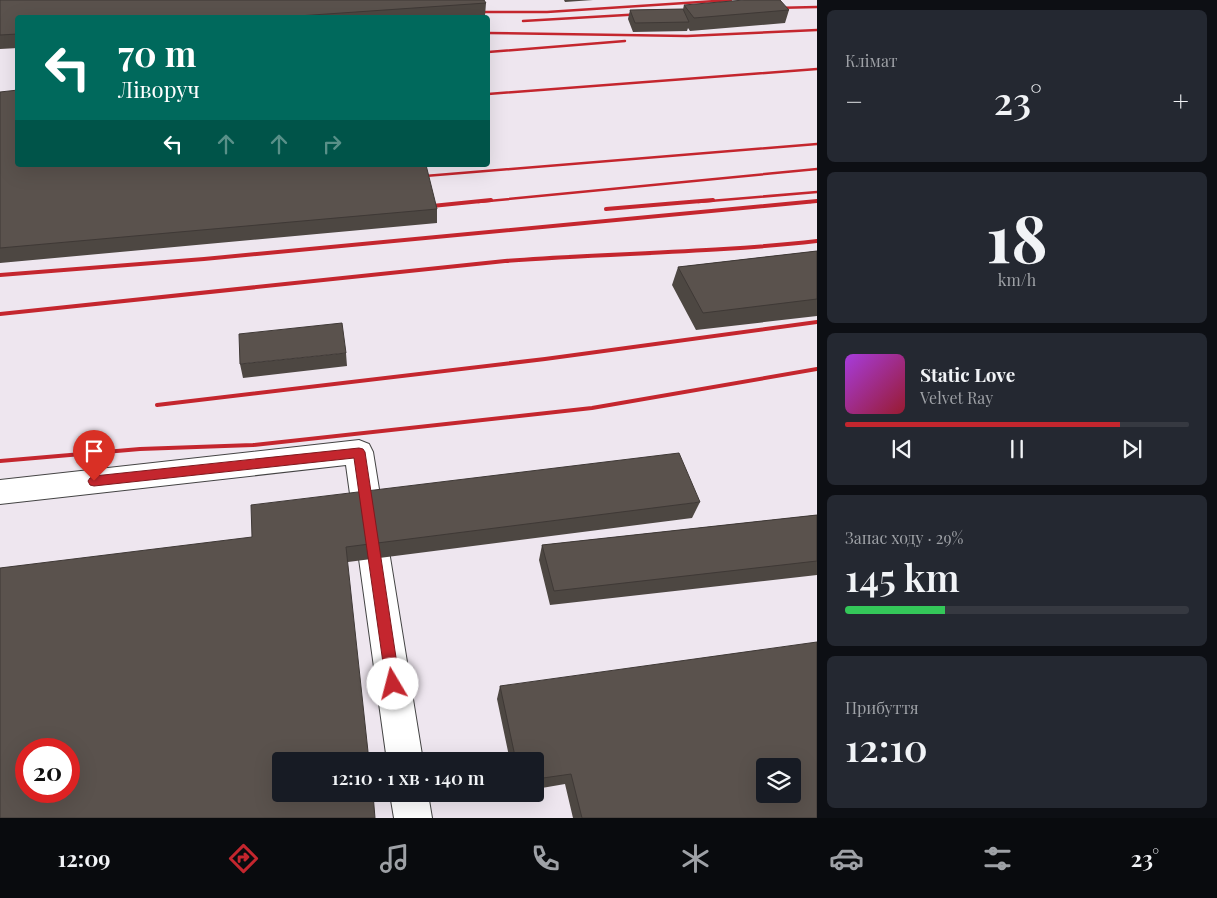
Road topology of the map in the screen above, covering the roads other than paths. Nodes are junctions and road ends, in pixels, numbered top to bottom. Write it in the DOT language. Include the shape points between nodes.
graph roads {
  1 [pos="0,492"];
  2 [pos="404,752"];
  3 [pos="410,802"];
  4 [pos="413,818"];
  1 -- 2 [label="lane" via="359,452"];
  3 -- 4 [label="lane"];
}
